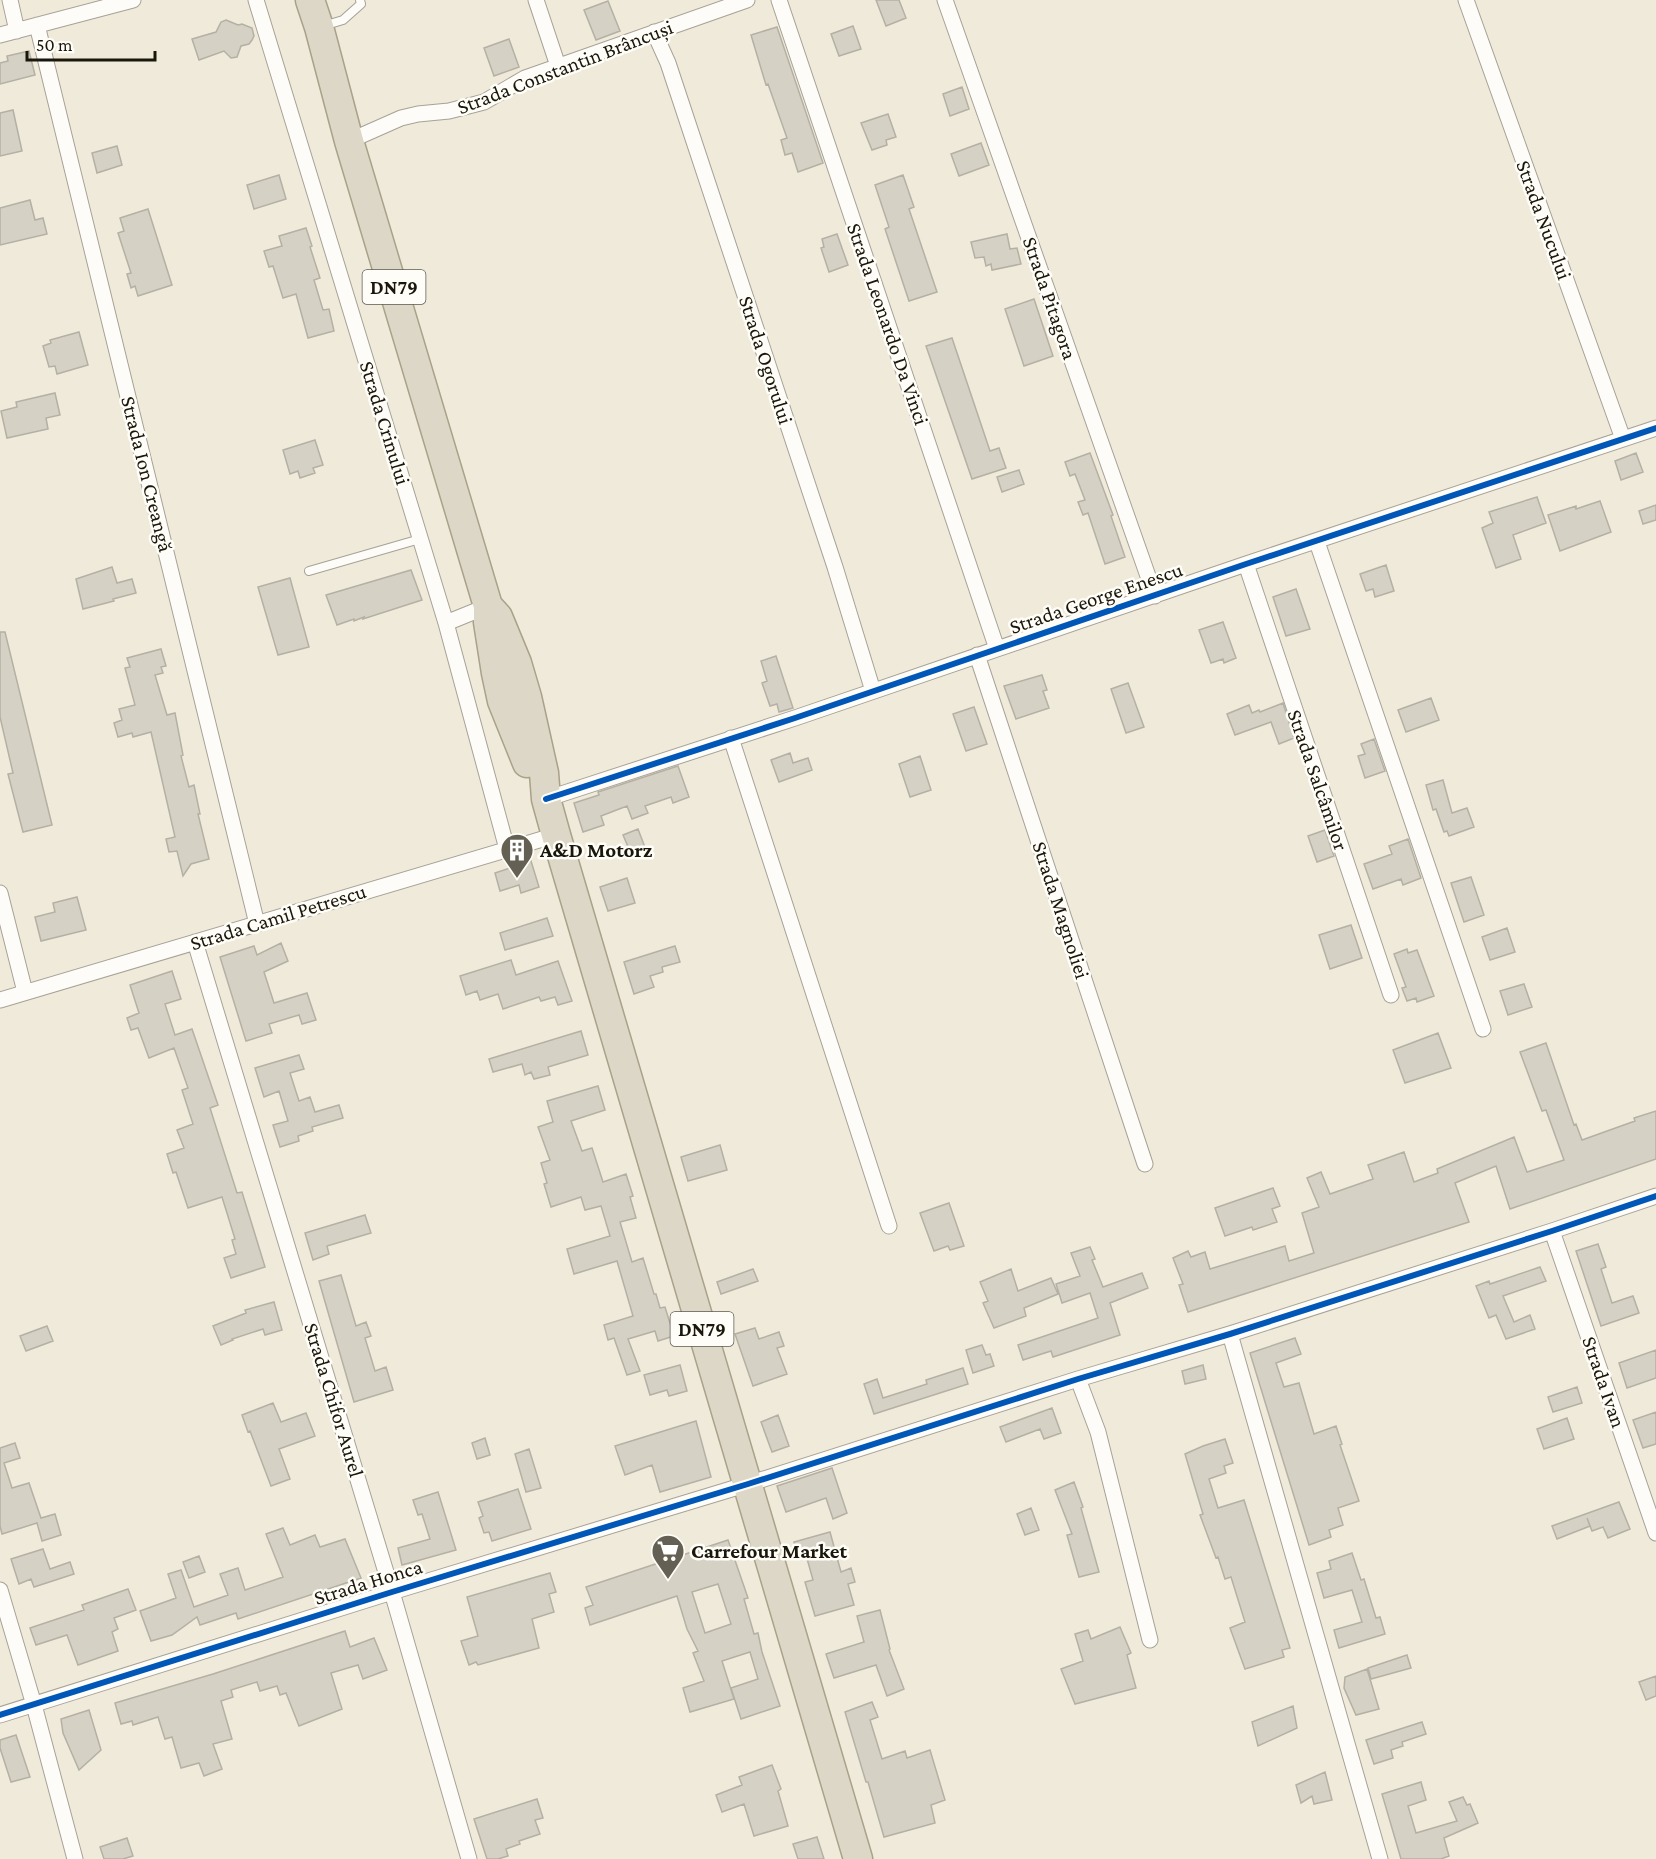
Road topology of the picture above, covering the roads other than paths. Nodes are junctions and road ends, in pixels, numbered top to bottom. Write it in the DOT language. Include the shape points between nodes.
graph roads {
  1 [pos="10,0"];
  2 [pos="133,0"];
  3 [pos="256,0"];
  4 [pos="310,0"];
  5 [pos="360,0"];
  6 [pos="536,0"];
  7 [pos="747,0"];
  8 [pos="779,0"];
  9 [pos="945,0"];
  10 [pos="1466,0"];
  11 [pos="37,25"];
  12 [pos="319,27"];
  13 [pos="17,31"];
  14 [pos="654,32"];
  15 [pos="0,35"];
  16 [pos="558,66"];
  17 [pos="349,141"];
  18 [pos="1656,428"];
  19 [pos="1623,439"];
  20 [pos="420,539"];
  21 [pos="1317,542"];
  22 [pos="1246,564"];
  23 [pos="309,571"];
  24 [pos="1155,596"];
  25 [pos="488,606"];
  26 [pos="446,623"];
  27 [pos="997,649"];
  28 [pos="977,655"];
  29 [pos="873,691"];
  30 [pos="732,738"];
  31 [pos="546,799"];
  32 [pos="556,835"];
  33 [pos="507,849"];
  34 [pos="0,893"];
  35 [pos="256,924"];
  36 [pos="195,942"];
  37 [pos="25,992"];
  38 [pos="1391,995"];
  39 [pos="0,1000"];
  40 [pos="1483,1029"];
  41 [pos="1145,1164"];
  42 [pos="1656,1196"];
  43 [pos="889,1226"];
  44 [pos="1552,1231"];
  45 [pos="1230,1334"];
  46 [pos="1078,1379"];
  47 [pos="748,1484"];
  48 [pos="1656,1533"];
  49 [pos="0,1590"];
  50 [pos="392,1592"];
  51 [pos="1150,1640"];
  52 [pos="34,1705"];
  53 [pos="0,1715"];
  54 [pos="75,1859"];
  55 [pos="469,1859"];
  56 [pos="858,1859"];
  57 [pos="1380,1859"];
  1 -- 13 [label="street"];
  2 -- 11 [label="street"];
  3 -- 20 [label="street, Strada Crinului"];
  4 -- 12 [label="highway, DN79"];
  5 -- 12 [label="lane" via="361,4 343,20"];
  6 -- 16 [label="street"];
  7 -- 14 [label="street, Strada Constantin Brâncuși"];
  8 -- 27 [label="street, Strada Leonardo Da Vinci"];
  9 -- 24 [label="street, Strada Pitagora"];
  10 -- 19 [label="street, Strada Nucului"];
  11 -- 13 [label="street"];
  11 -- 35 [label="street, Strada Ion Creangă"];
  12 -- 17 [label="highway, DN79"];
  13 -- 15 [label="street"];
  14 -- 16 [label="street, Strada Constantin Brâncuși"];
  14 -- 29 [label="street, Strada Ogorului" via="668,63"];
  16 -- 17 [label="street, Strada Constantin Brâncuși" via="525,78 484,102 401,118"];
  17 -- 25 [label="highway, DN79"];
  18 -- 19 [label="street, Strada George Enescu"];
  19 -- 21 [label="street, Strada George Enescu"];
  20 -- 23 [label="lane"];
  20 -- 26 [label="street, Strada Crinului"];
  21 -- 22 [label="street, Strada George Enescu"];
  21 -- 40 [label="street"];
  22 -- 24 [label="street, Strada George Enescu"];
  22 -- 38 [label="street, Strada Salcâmilor"];
  24 -- 27 [label="street, Strada George Enescu"];
  25 -- 26 [label="street"];
  25 -- 31 [label="highway, DN79" via="498,617 517,663 544,773"];
  26 -- 33 [label="street, Strada Crinului"];
  27 -- 28 [label="street, Strada George Enescu"];
  28 -- 29 [label="street, Strada George Enescu"];
  28 -- 41 [label="street, Strada Magnoliei"];
  29 -- 30 [label="street, Strada George Enescu"];
  30 -- 31 [label="street, Strada George Enescu"];
  30 -- 43 [label="street"];
  31 -- 32 [label="highway, DN79"];
  32 -- 33 [label="street, Strada Camil Petrescu"];
  32 -- 47 [label="highway, DN79"];
  33 -- 35 [label="street, Strada Camil Petrescu"];
  34 -- 37 [label="street"];
  35 -- 36 [label="street, Strada Camil Petrescu"];
  36 -- 37 [label="street, Strada Camil Petrescu"];
  36 -- 50 [label="street, Strada Chifor Aurel"];
  37 -- 39 [label="street, Strada Camil Petrescu"];
  42 -- 44 [label="street, Strada Honca"];
  44 -- 45 [label="street, Strada Honca"];
  44 -- 48 [label="street, Strada Ivan"];
  45 -- 46 [label="street, Strada Honca"];
  45 -- 57 [label="street"];
  46 -- 47 [label="street, Strada Honca"];
  46 -- 51 [label="street" via="1098,1432"];
  47 -- 50 [label="street, Strada Honca"];
  47 -- 56 [label="highway, DN79"];
  49 -- 52 [label="street"];
  50 -- 52 [label="street, Strada Honca"];
  50 -- 55 [label="street, Strada Chifor Aurel"];
  52 -- 53 [label="street, Strada Honca"];
  52 -- 54 [label="street"];
}
